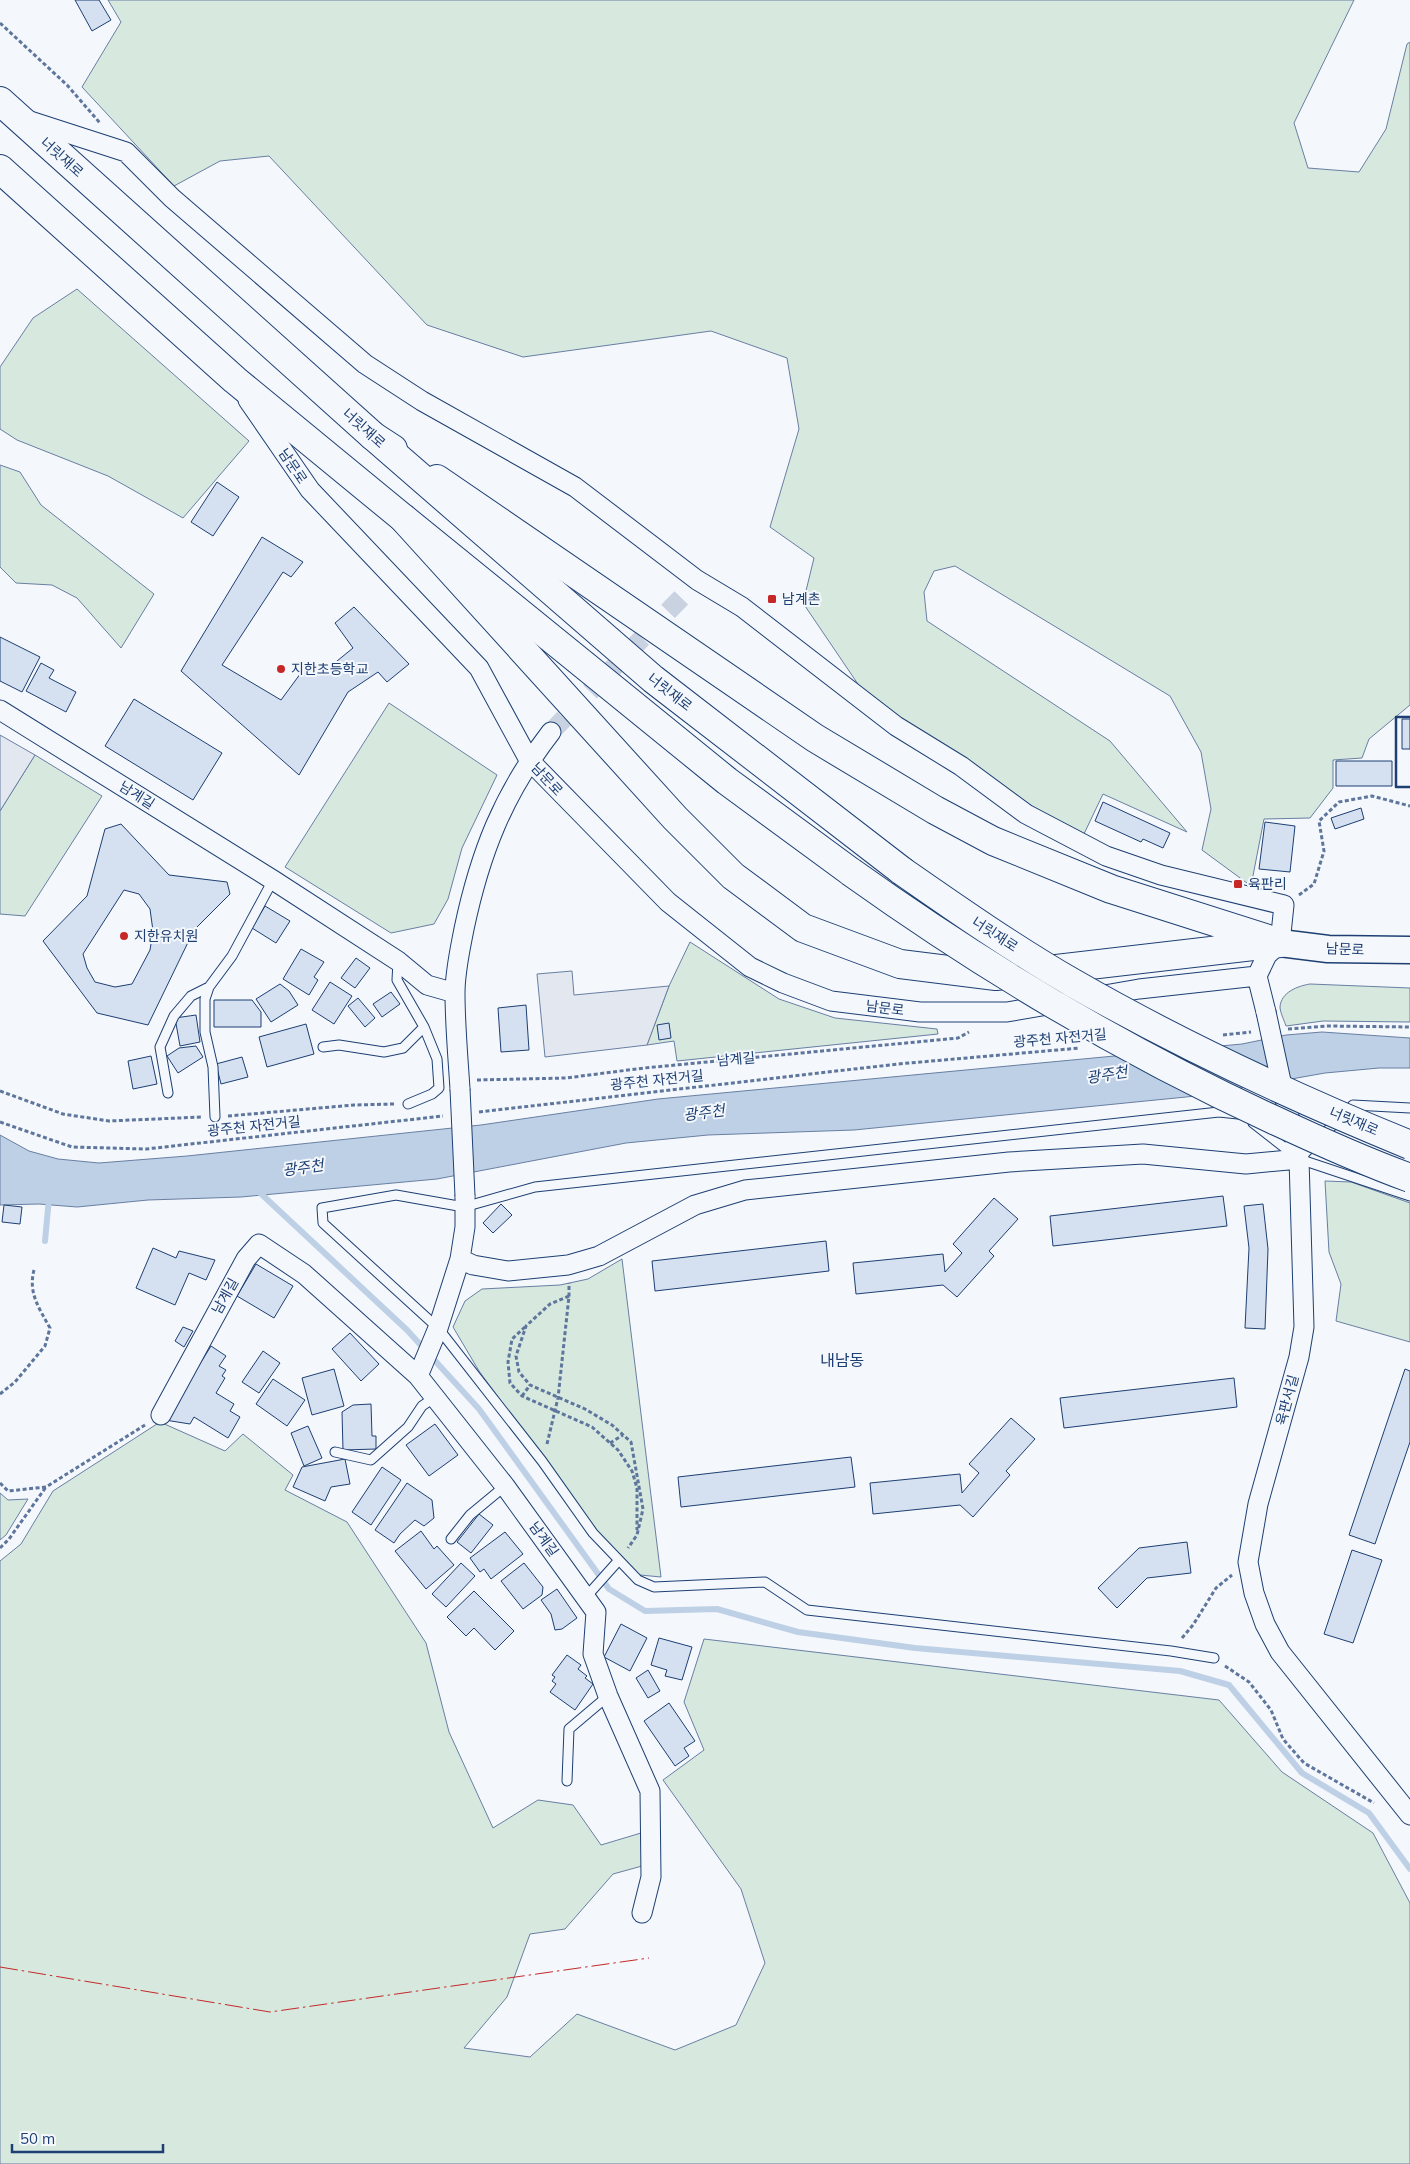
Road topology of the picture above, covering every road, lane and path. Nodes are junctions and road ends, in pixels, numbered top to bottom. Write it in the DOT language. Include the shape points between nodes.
graph roads {
  1 [pos="0,23"];
  2 [pos="8,109"];
  3 [pos="126,152"];
  4 [pos="0,169"];
  5 [pos="235,380"];
  6 [pos="373,436"];
  7 [pos="403,518"];
  8 [pos="0,710"];
  9 [pos="551,732"];
  10 [pos="529,760"];
  11 [pos="1410,806"];
  12 [pos="273,880"];
  13 [pos="1284,905"];
  14 [pos="1280,943"];
  15 [pos="1410,950"];
  16 [pos="398,961"];
  17 [pos="1257,976"];
  18 [pos="209,987"];
  19 [pos="455,993"];
  20 [pos="424,1027"];
  21 [pos="1410,1027"];
  22 [pos="974,1029"];
  23 [pos="1279,1030"];
  24 [pos="1260,1032"];
  25 [pos="1220,1035"];
  26 [pos="323,1047"];
  27 [pos="1084,1047"];
  28 [pos="459,1082"];
  29 [pos="168,1093"];
  30 [pos="408,1104"];
  31 [pos="1410,1108"];
  32 [pos="474,1112"];
  33 [pos="444,1116"];
  34 [pos="215,1117"];
  35 [pos="0,1122"];
  36 [pos="1410,1145"];
  37 [pos="1298,1159"];
  38 [pos="1410,1178"];
  39 [pos="1410,1196"];
  40 [pos="464,1201"];
  41 [pos="460,1259"];
  42 [pos="568,1264"];
  43 [pos="34,1270"];
  44 [pos="569,1296"];
  45 [pos="526,1326"];
  46 [pos="435,1333"];
  47 [pos="420,1371"];
  48 [pos="530,1385"];
  49 [pos="0,1394"];
  50 [pos="522,1396"];
  51 [pos="435,1397"];
  52 [pos="558,1398"];
  53 [pos="556,1412"];
  54 [pos="161,1415"];
  55 [pos="623,1435"];
  56 [pos="610,1442"];
  57 [pos="336,1452"];
  58 [pos="542,1461"];
  59 [pos="0,1483"];
  60 [pos="505,1486"];
  61 [pos="46,1487"];
  62 [pos="637,1535"];
  63 [pos="451,1539"];
  64 [pos="0,1548"];
  65 [pos="618,1562"];
  66 [pos="1248,1562"];
  67 [pos="590,1592"];
  68 [pos="1171,1651"];
  69 [pos="1214,1658"];
  70 [pos="608,1696"];
  71 [pos="567,1781"];
  72 [pos="1392,1793"];
  73 [pos="1410,1815"];
  74 [pos="642,1913"];
  1 -- 3 [label="path" via="67,85"];
  2 -- 3 [label="street"];
  2 -- 6 [label="main road, 너릿재로"];
  3 -- 13 [label="street" via="172,198 365,364 422,401 575,487 691,586 742,607 896,726 960,766 1026,814 1106,856 1161,875"];
  4 -- 5 [label="main road, 남문로"];
  5 -- 7 [label="main road, 너릿재로"];
  5 -- 10 [label="street, 남문로" via="310,490 479,668"];
  6 -- 14 [label="main road" via="815,738 935,810 994,841 1111,889"];
  6 -- 36 [label="main road, 너릿재로, bridge" via="654,680 902,872 1072,982 1172,1037 1258,1079"];
  7 -- 14 [label="main road" via="674,818 733,876 804,928 900,964 996,976"];
  7 -- 38 [label="main road, 너릿재로, bridge" via="727,781 932,930 1136,1051 1231,1100 1365,1162"];
  8 -- 12 [label="street, 남계길"];
  9 -- 10 [label="street"];
  10 -- 17 [label="street, 남문로" via="668,902 742,961 783,983 832,1001 920,1012 1007,1012 1139,989"];
  10 -- 19 [label="street" via="484,849 456,968"];
  11 -- 13 [label="path" via="1372,796 1339,802 1319,821 1324,851 1314,884"];
  12 -- 16 [label="street, 남계길"];
  12 -- 18 [label="lane" via="232,956"];
  13 -- 14 [label="street"];
  14 -- 15 [label="street, 남문로" via="1328,949"];
  14 -- 17 [label="street" via="1267,955"];
  16 -- 19 [label="street, 남계길" via="427,985"];
  16 -- 20 [label="lane" via="398,980"];
  17 -- 37 [label="street, 육판서길, bridge"];
  18 -- 29 [label="lane" via="191,996 174,1016 160,1046"];
  18 -- 34 [label="lane" via="204,1013 213,1067"];
  19 -- 28 [label="street"];
  20 -- 26 [label="lane" via="404,1048 384,1052 339,1045"];
  20 -- 30 [label="lane" via="437,1059 439,1088"];
  21 -- 23 [label="path" via="1328,1026"];
  22 -- 28 [label="path, 남계길" via="958,1038 566,1078"];
  24 -- 25 [label="path"];
  27 -- 32 [label="path, 광주천 자전거길" via="898,1064"];
  28 -- 40 [label="street, bridge"];
  31 -- 37 [label="lane" via="1353,1105"];
  33 -- 35 [label="path, 광주천 자전거길" via="146,1149 72,1147"];
  37 -- 39 [label="lane"];
  37 -- 40 [label="lane" via="1243,1114 1219,1112 535,1187"];
  37 -- 42 [label="street" via="1246,1164 1134,1155 1009,1162 745,1190 695,1205 599,1256"];
  37 -- 66 [label="street, 육판서길" via="1304,1327 1299,1357 1258,1504"];
  40 -- 41 [label="street" via="465,1227"];
  40 -- 46 [label="lane" via="396,1195 322,1208 323,1223"];
  41 -- 42 [label="street" via="473,1265 508,1271"];
  41 -- 46 [label="street"];
  42 -- 44 [label="path"];
  43 -- 49 [label="path" via="31,1282 36,1301 50,1328 45,1346 15,1382"];
  44 -- 45 [label="path" via="550,1304"];
  44 -- 52 [label="path"];
  45 -- 48 [label="path" via="516,1356 519,1372"];
  45 -- 50 [label="path" via="512,1339 508,1362 510,1383"];
  46 -- 47 [label="street"];
  46 -- 58 [label="lane"];
  47 -- 51 [label="street, 남계길"];
  47 -- 54 [label="street, 남계길" via="304,1274 259,1244 246,1259"];
  48 -- 50 [label="path"];
  48 -- 52 [label="path"];
  50 -- 53 [label="path"];
  51 -- 57 [label="lane" via="422,1406 408,1427 371,1460"];
  51 -- 60 [label="street, 남계길"];
  52 -- 53 [label="path"];
  52 -- 55 [label="path" via="585,1409"];
  53 -- 56 [label="path" via="592,1427"];
  53 -- 58 [label="path"];
  54 -- 61 [label="path"];
  55 -- 56 [label="path"];
  55 -- 62 [label="path" via="632,1442 644,1509"];
  56 -- 62 [label="path" via="632,1471 637,1488"];
  58 -- 65 [label="lane" via="593,1533"];
  59 -- 61 [label="path" via="8,1491"];
  60 -- 63 [label="lane" via="470,1515"];
  60 -- 67 [label="street, 남계길"];
  61 -- 64 [label="path" via="10,1539"];
  62 -- 65 [label="path"];
  65 -- 67 [label="lane"];
  65 -- 68 [label="lane" via="638,1580 654,1587 765,1582 807,1610"];
  66 -- 68 [label="path" via="1216,1588 1193,1625"];
  66 -- 72 [label="street, 육판서길" via="1262,1616 1280,1652"];
  67 -- 70 [label="street, 남계길" via="596,1612 593,1654"];
  68 -- 69 [label="lane"];
  69 -- 72 [label="path" via="1249,1682 1271,1710 1282,1739 1304,1764 1377,1805"];
  70 -- 71 [label="lane" via="569,1729"];
  70 -- 74 [label="street, 남계길" via="650,1791 651,1877"];
  72 -- 73 [label="street, 육판서길"];
}
